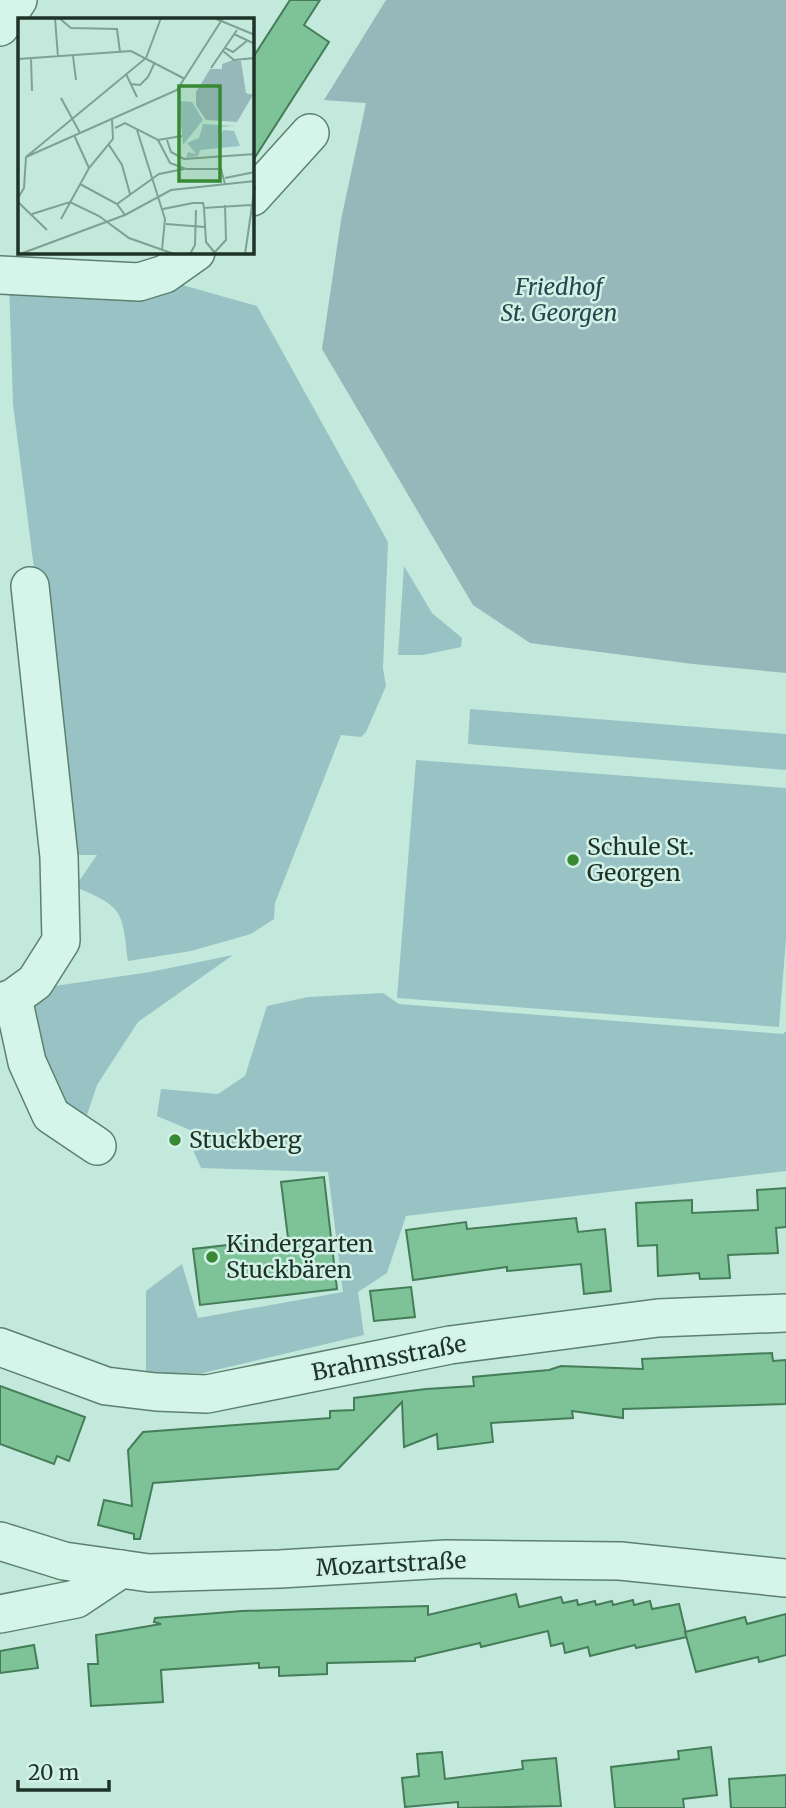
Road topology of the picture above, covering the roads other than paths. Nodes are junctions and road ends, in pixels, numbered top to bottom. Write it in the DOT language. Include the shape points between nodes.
graph roads {
  1 [pos="18,0"];
  2 [pos="0,27"];
  3 [pos="310,133"];
  4 [pos="254,195"];
  5 [pos="182,262"];
  6 [pos="1,275"];
  7 [pos="30,586"];
  8 [pos="7,1000"];
  9 [pos="97,1146"];
  10 [pos="786,1312"];
  11 [pos="0,1347"];
  12 [pos="0,1541"];
  13 [pos="121,1569"];
  14 [pos="786,1578"];
  15 [pos="0,1614"];
  1 -- 2 [label="street"];
  3 -- 4 [label="street"];
  5 -- 6 [label="street" via="139,282"];
  7 -- 8 [label="street" via="59,857 61,941 35,982"];
  8 -- 9 [label="street" via="51,1115"];
  10 -- 11 [label="street, Brahmsstraße" via="658,1318 450,1345 207,1394 106,1386"];
  12 -- 13 [label="street, Mozartstraße" via="64,1561"];
  13 -- 14 [label="street, Mozartstraße" via="204,1573 446,1559 621,1561"];
  13 -- 15 [label="street" via="76,1599"];
}
